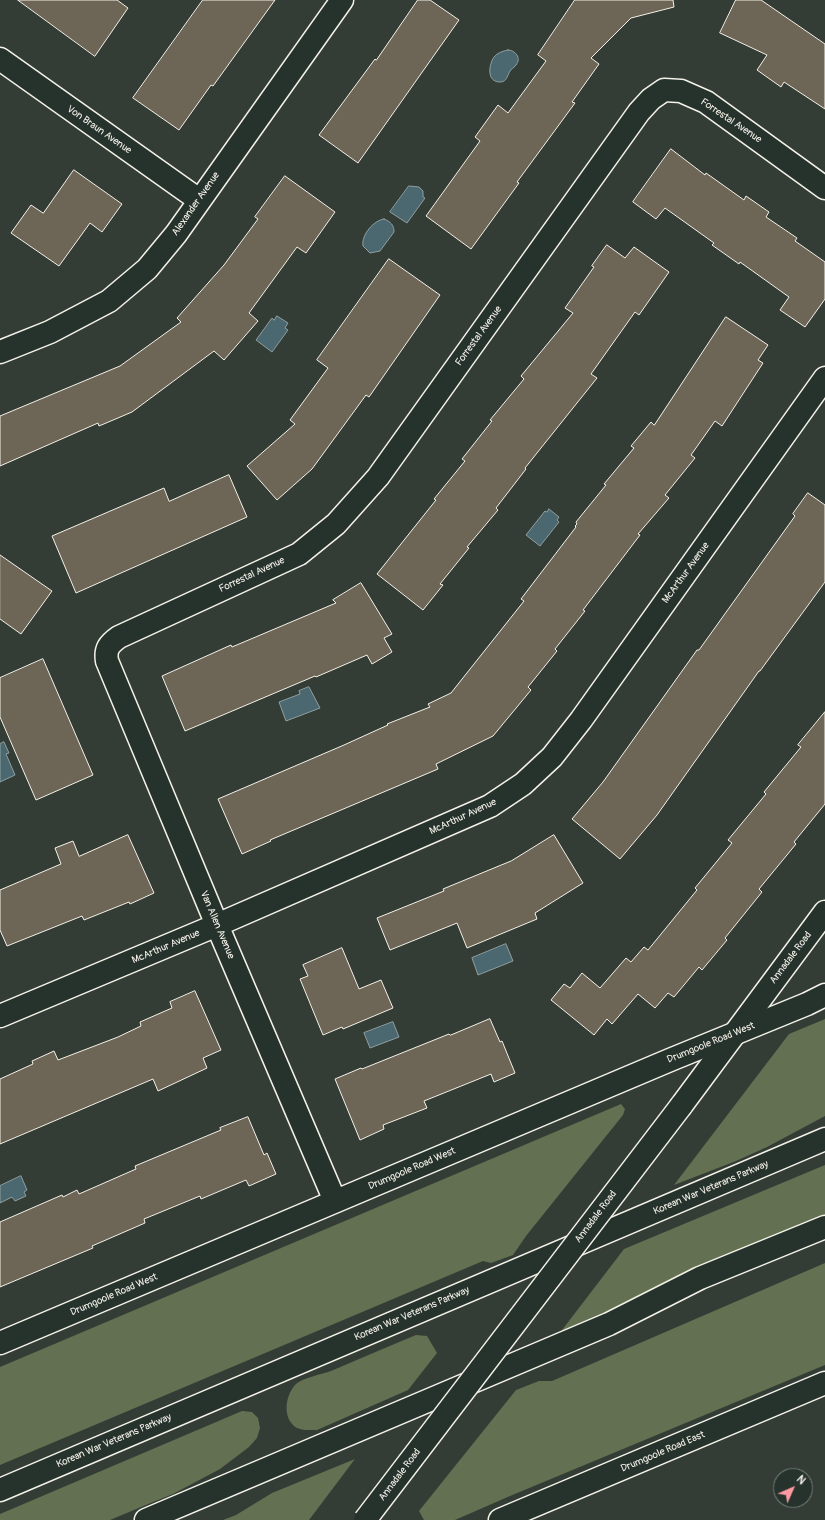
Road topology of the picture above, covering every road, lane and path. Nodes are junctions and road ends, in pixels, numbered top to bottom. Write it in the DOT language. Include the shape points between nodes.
graph roads {
  1 [pos="342,0"];
  2 [pos="0,59"];
  3 [pos="825,188"];
  4 [pos="198,200"];
  5 [pos="0,352"];
  6 [pos="825,378"];
  7 [pos="107,648"];
  8 [pos="825,912"];
  9 [pos="217,925"];
  10 [pos="825,995"];
  11 [pos="0,1016"];
  12 [pos="736,1032"];
  13 [pos="825,1139"];
  14 [pos="335,1201"];
  15 [pos="825,1227"];
  16 [pos="825,1243"];
  17 [pos="609,1324"];
  18 [pos="0,1343"];
  19 [pos="822,1388"];
  20 [pos="0,1490"];
  21 [pos="146,1520"];
  22 [pos="365,1520"];
  23 [pos="500,1520"];
  1 -- 4 [label="main road, Alexander Avenue"];
  2 -- 4 [label="main road, Von Braun Avenue"];
  3 -- 7 [label="main road, Forrestal Avenue" via="706,102 681,91 664,90 639,112 378,477 336,524 299,554 119,637"];
  4 -- 5 [label="main road, Alexander Avenue" via="176,234 147,269 109,301 50,332"];
  6 -- 9 [label="main road, McArthur Avenue" via="581,720 552,757 524,784 490,806"];
  7 -- 9 [label="main road, Van Allen Avenue" via="107,661"];
  8 -- 12 [label="main road, Annadale Road"];
  9 -- 11 [label="main road, McArthur Avenue"];
  9 -- 14 [label="main road, Van Allen Avenue"];
  10 -- 12 [label="main road, Drumgoole Road West"];
  12 -- 14 [label="main road, Drumgoole Road West"];
  12 -- 22 [label="main road, Annadale Road, bridge"];
  13 -- 20 [label="main road, Korean War Veterans Parkway"];
  14 -- 18 [label="main road, Drumgoole Road West"];
  15 -- 17 [label="main road" via="700,1278"];
  16 -- 17 [label="main road" via="704,1292"];
  17 -- 21 [label="main road"];
  19 -- 23 [label="main road, Drumgoole Road East"];
}
